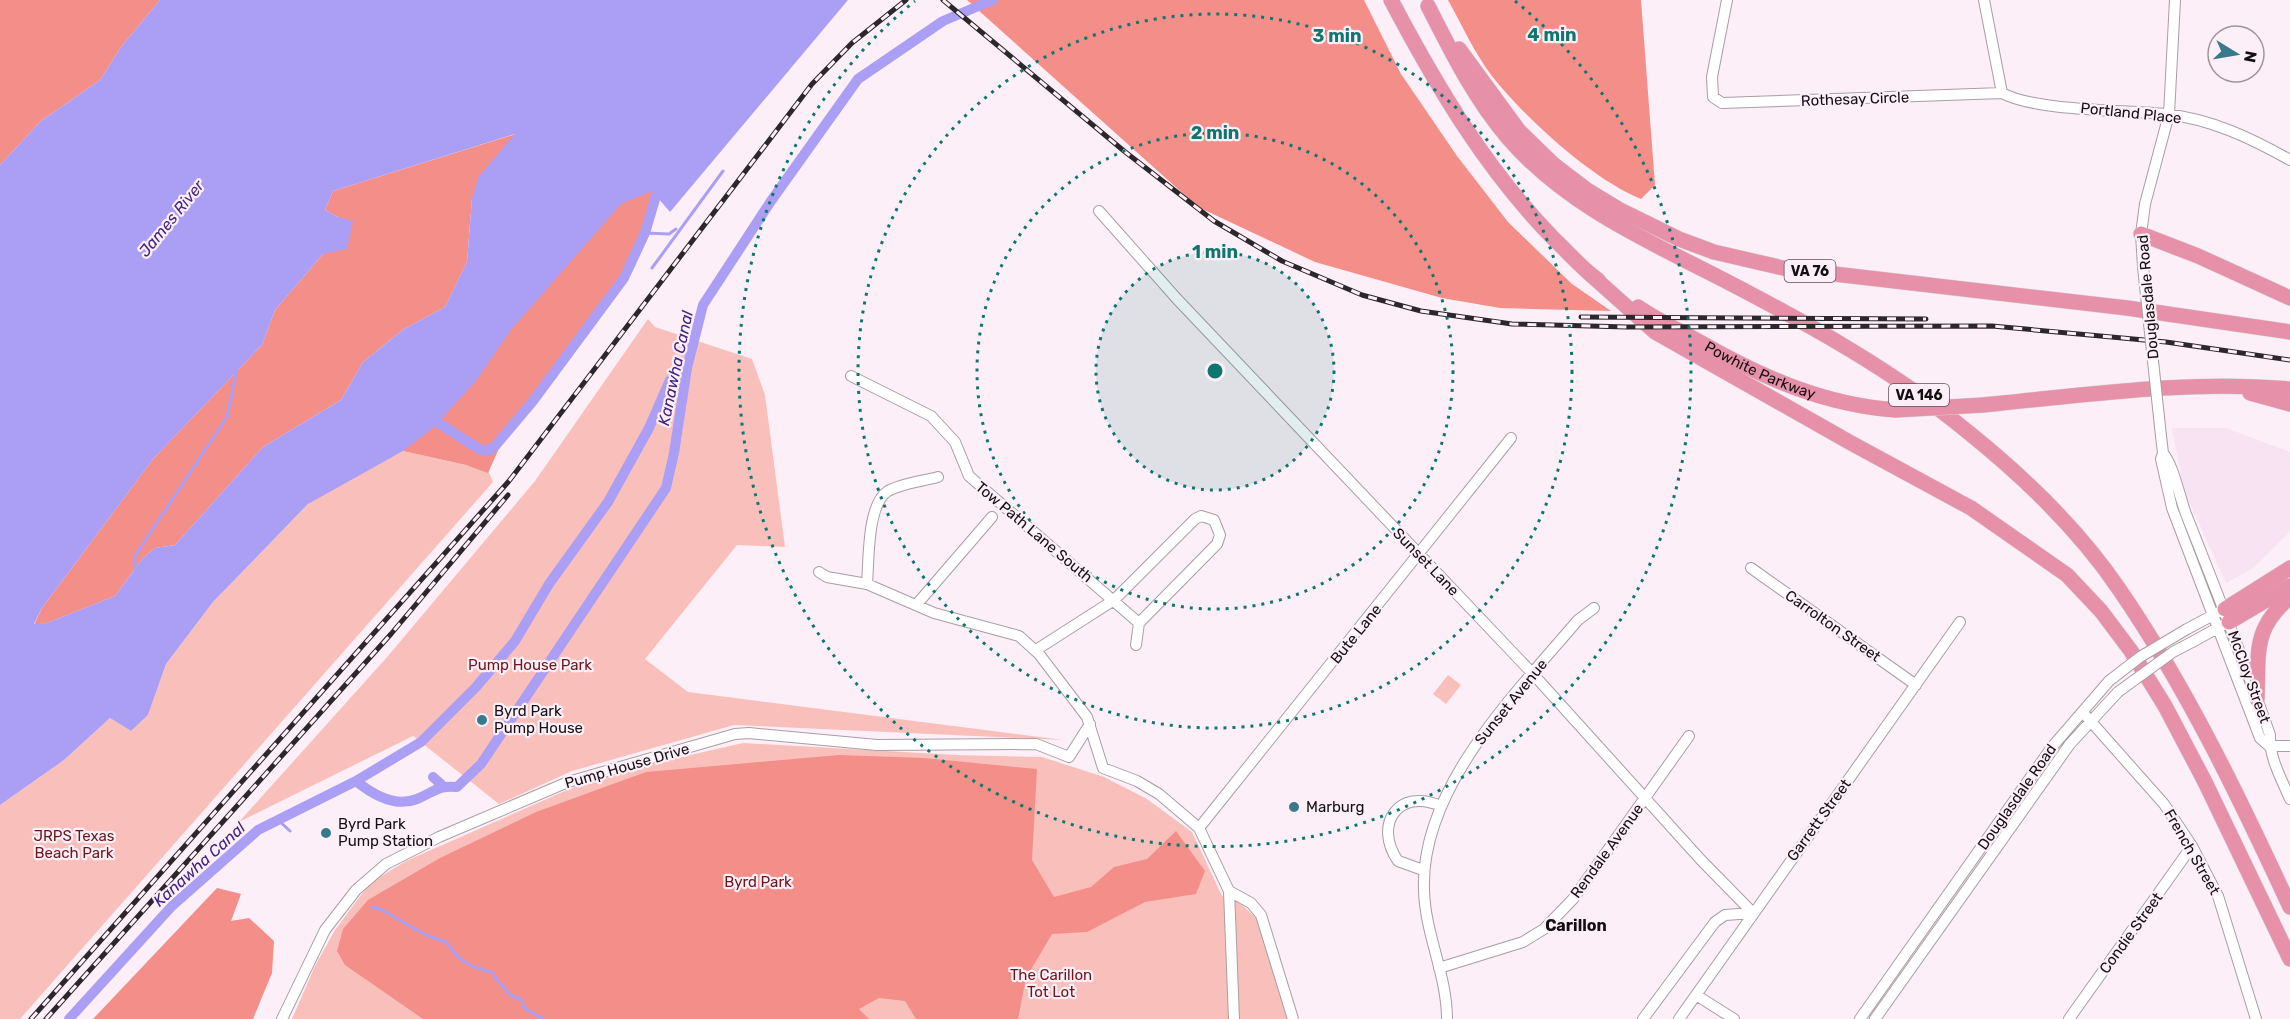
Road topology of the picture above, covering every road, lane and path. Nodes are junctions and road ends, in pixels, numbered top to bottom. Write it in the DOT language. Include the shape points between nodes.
graph roads {
  1 [pos="1391,0"];
  2 [pos="1727,0"];
  3 [pos="1984,0"];
  4 [pos="2175,0"];
  5 [pos="1427,3"];
  6 [pos="2002,93"];
  7 [pos="2169,114"];
  8 [pos="2290,160"];
  9 [pos="1099,211"];
  10 [pos="2141,234"];
  11 [pos="1590,274"];
  12 [pos="2290,298"];
  13 [pos="2290,332"];
  14 [pos="851,376"];
  15 [pos="2212,385"];
  16 [pos="2290,389"];
  17 [pos="2290,404"];
  18 [pos="1511,438"];
  19 [pos="938,477"];
  20 [pos="992,517"];
  21 [pos="1418,556"];
  22 [pos="1751,568"];
  23 [pos="2290,568"];
  24 [pos="819,572"];
  25 [pos="867,584"];
  26 [pos="2290,586"];
  27 [pos="2290,597"];
  28 [pos="1114,600"];
  29 [pos="917,604"];
  30 [pos="1594,608"];
  31 [pos="2222,618"];
  32 [pos="1960,622"];
  33 [pos="1140,623"];
  34 [pos="1136,645"];
  35 [pos="1036,650"];
  36 [pos="1533,674"];
  37 [pos="1916,685"];
  38 [pos="2257,699"];
  39 [pos="2082,711"];
  40 [pos="2090,720"];
  41 [pos="1090,724"];
  42 [pos="1689,736"];
  43 [pos="2270,746"];
  44 [pos="2290,746"];
  45 [pos="2290,799"];
  46 [pos="1645,800"];
  47 [pos="1441,806"];
  48 [pos="1199,828"];
  49 [pos="2192,846"];
  50 [pos="1423,870"];
  51 [pos="1229,891"];
  52 [pos="2290,908"];
  53 [pos="1753,913"];
  54 [pos="2290,959"];
  55 [pos="1439,968"];
  56 [pos="1696,995"];
  57 [pos="282,1019"];
  58 [pos="1234,1019"];
  59 [pos="1293,1019"];
  60 [pos="1447,1019"];
  61 [pos="1643,1019"];
  62 [pos="1679,1019"];
  63 [pos="1734,1019"];
  64 [pos="1860,1019"];
  65 [pos="1875,1019"];
  66 [pos="2069,1019"];
  67 [pos="2256,1019"];
  1 -- 11 [label="highway, Powhite Parkway" via="1469,136 1537,221"];
  2 -- 6 [label="street, Rothesay Circle" via="1712,77 1713,97 1722,103"];
  3 -- 6 [label="street"];
  4 -- 7 [label="street, Douglasdale Road"];
  5 -- 13 [label="highway, VA 76" via="1512,123 1553,164 1620,210 1679,239 1714,252 1783,268 2127,308"];
  5 -- 52 [label="highway, VA 146" via="1467,84 1487,111 1510,140 1569,192 1652,245 1852,350 1967,431 2033,489 2120,590 2190,707"];
  6 -- 7 [label="street, Portland Place" via="2052,105"];
  7 -- 8 [label="street, Portland Place" via="2237,132"];
  7 -- 10 [label="street, Douglasdale Road"];
  9 -- 21 [label="street, Sunset Lane"];
  10 -- 12 [label="highway"];
  10 -- 31 [label="street, Douglasdale Road, bridge" via="2163,453 2168,458"];
  11 -- 15 [label="highway, Powhite Parkway, bridge" via="1645,312 1738,364 1783,384 1861,408 1983,405 2159,386"];
  11 -- 54 [label="highway" via="1655,332 1971,508 2067,576 2101,611 2165,706"];
  14 -- 28 [label="street, Tow Path Lane South" via="936,420 955,442 969,476"];
  15 -- 16 [label="highway, Powhite Parkway"];
  15 -- 17 [label="highway"];
  18 -- 21 [label="street, Bute Lane"];
  19 -- 25 [label="street" via="891,489 877,502"];
  20 -- 29 [label="street"];
  21 -- 36 [label="street, Sunset Lane"];
  21 -- 48 [label="street, Bute Lane"];
  22 -- 37 [label="street, Carrolton Street"];
  23 -- 31 [label="highway"];
  24 -- 25 [label="street" via="826,578"];
  25 -- 29 [label="street"];
  26 -- 31 [label="highway"];
  27 -- 38 [label="highway" via="2270,616 2263,629"];
  28 -- 33 [label="street, Tow Path Lane South"];
  28 -- 33 [label="street" via="1195,519 1201,516 1214,520 1220,536 1217,544"];
  28 -- 35 [label="street"];
  29 -- 35 [label="street" via="951,618 1007,631"];
  30 -- 36 [label="street, Sunset Avenue" via="1578,620"];
  31 -- 38 [label="street, McCloy Street"];
  31 -- 39 [label="street, Douglasdale Road, bridge" via="2187,629 2140,657 2109,681"];
  31 -- 40 [label="street, Douglasdale Road, bridge" via="2118,692"];
  31 -- 43 [label="street, McCloy Street" via="2260,738"];
  32 -- 37 [label="street, Garrett Street"];
  33 -- 34 [label="street"];
  35 -- 41 [label="street"];
  36 -- 46 [label="street, Sunset Lane"];
  36 -- 47 [label="street, Sunset Avenue" via="1473,748"];
  37 -- 53 [label="street, Garrett Street"];
  38 -- 43 [label="street, McCloy Street"];
  39 -- 40 [label="street, French Street"];
  39 -- 64 [label="street, Douglasdale Road" via="2052,747"];
  40 -- 49 [label="street, French Street" via="2164,804"];
  40 -- 65 [label="street, Douglasdale Road"];
  41 -- 48 [label="street" via="1103,768 1159,794"];
  41 -- 57 [label="street, Pump House Drive" via="1070,757 1036,744 877,745 749,733 568,782 439,837 372,873 325,930"];
  42 -- 46 [label="street, Rendale Avenue"];
  43 -- 44 [label="street"];
  43 -- 45 [label="street, McCloy Street"];
  46 -- 53 [label="street, Sunset Lane"];
  46 -- 55 [label="street, Rendale Avenue" via="1573,898 1544,929 1523,942"];
  47 -- 50 [label="street, Sunset Avenue"];
  47 -- 50 [label="street" via="1420,800 1398,807 1386,832 1398,861"];
  48 -- 51 [label="street"];
  49 -- 66 [label="street, Condie Street"];
  49 -- 67 [label="street, French Street" via="2218,896"];
  50 -- 55 [label="street, Sunset Avenue" via="1426,912"];
  51 -- 58 [label="street"];
  51 -- 59 [label="street" via="1251,903 1261,915"];
  53 -- 56 [label="street, Garrett Street"];
  53 -- 61 [label="street" via="1725,915 1715,922"];
  55 -- 60 [label="street, Sunset Avenue"];
  56 -- 62 [label="street, Garrett Street"];
  56 -- 63 [label="street"];
}
